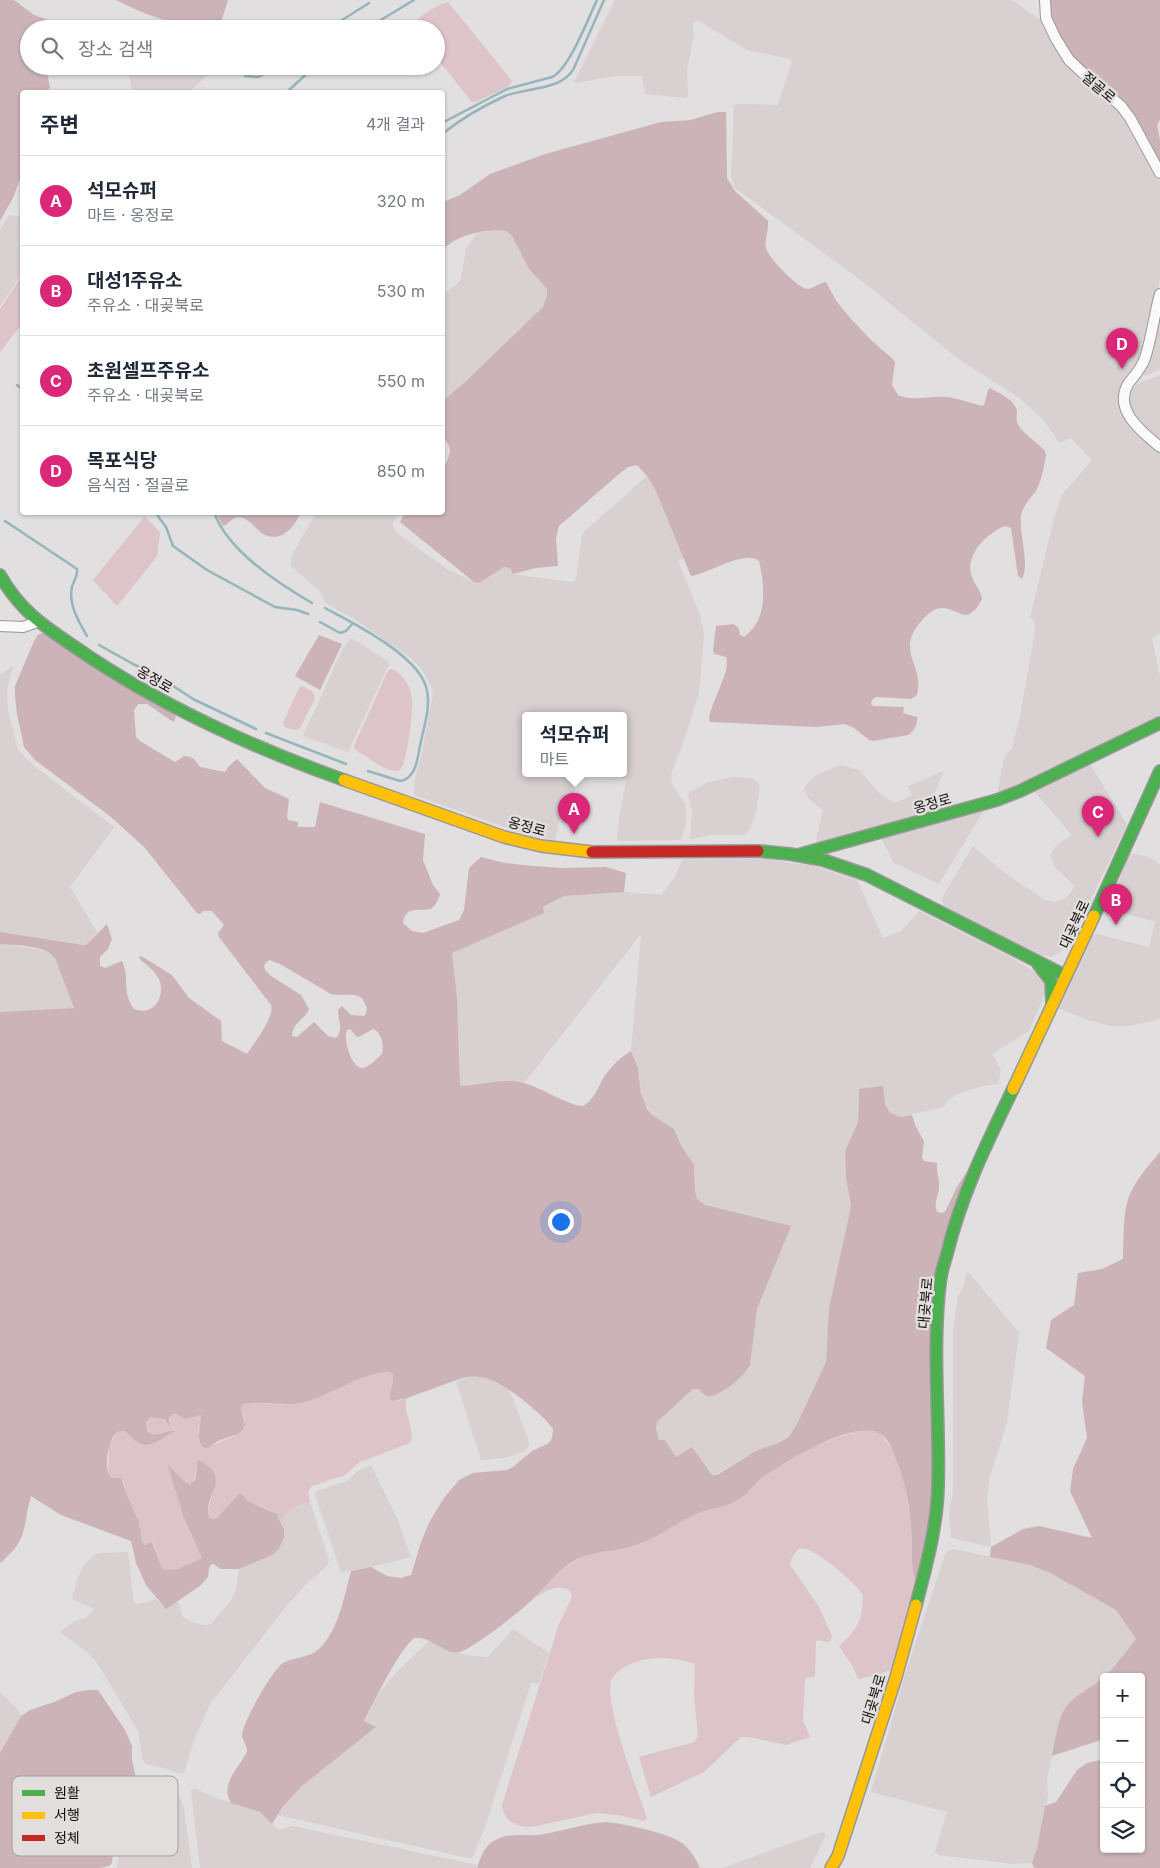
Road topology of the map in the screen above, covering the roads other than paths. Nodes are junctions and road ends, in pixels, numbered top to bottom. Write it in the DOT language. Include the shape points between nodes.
graph roads {
  1 [pos="1044,0"];
  2 [pos="1160,173"];
  3 [pos="1160,294"];
  4 [pos="1160,447"];
  5 [pos="0,575"];
  6 [pos="38,622"];
  7 [pos="0,626"];
  8 [pos="1160,723"];
  9 [pos="1160,771"];
  10 [pos="795,855"];
  11 [pos="1084,939"];
  12 [pos="1034,960"];
  13 [pos="1066,976"];
  14 [pos="1052,1007"];
  15 [pos="831,1868"];
  1 -- 2 [label="street, 절골로" via="1046,18 1069,60 1121,106"];
  3 -- 4 [label="street" via="1144,360 1127,386 1123,400 1124,409 1130,417"];
  5 -- 6 [label="street, 옹정로" via="15,601"];
  6 -- 7 [label="street" via="23,627"];
  6 -- 10 [label="street, 옹정로" via="137,686 201,722 332,775 506,837 535,845 581,851 734,849"];
  8 -- 10 [label="street, 옹정로" via="996,800"];
  9 -- 11 [label="street, 대곶북로"];
  10 -- 12 [label="street" via="838,864 868,875"];
  11 -- 12 [label="street" via="1060,962"];
  11 -- 13 [label="street, 대곶북로"];
  12 -- 13 [label="street"];
  12 -- 14 [label="street" via="1052,981"];
  13 -- 14 [label="street, 대곶북로"];
  14 -- 15 [label="street, 대곶북로" via="976,1166 952,1232 940,1282 938,1489 930,1554 871,1758"];
}
